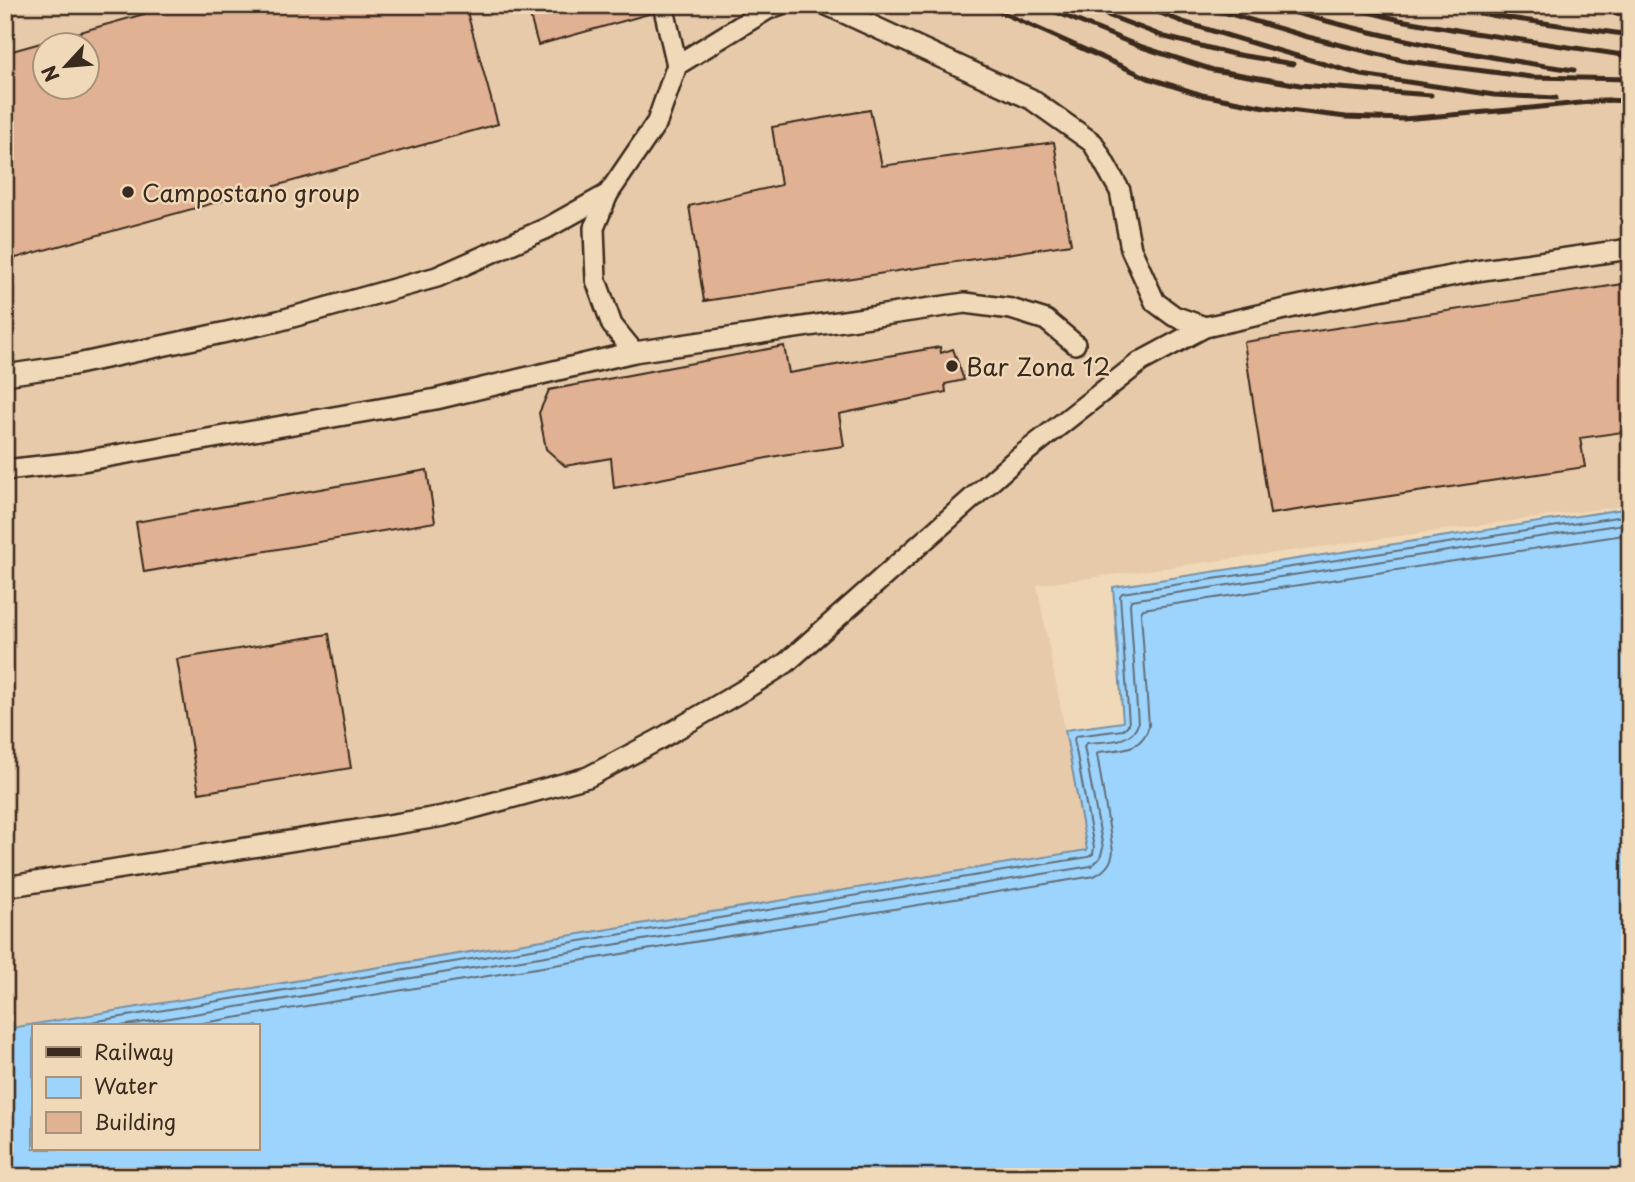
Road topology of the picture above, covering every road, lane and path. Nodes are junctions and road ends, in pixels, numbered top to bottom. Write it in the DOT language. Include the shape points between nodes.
graph roads {
  1 [pos="663,5"];
  2 [pos="779,5"];
  3 [pos="827,5"];
  4 [pos="677,65"];
  5 [pos="608,194"];
  6 [pos="1630,249"];
  7 [pos="1205,327"];
  8 [pos="1075,344"];
  9 [pos="634,352"];
  10 [pos="5,375"];
  11 [pos="5,470"];
  12 [pos="5,887"];
  1 -- 4 [label="lane"];
  2 -- 4 [label="lane"];
  3 -- 7 [label="lane" via="1031,99 1093,143 1120,191 1131,249 1155,302 1174,316"];
  4 -- 5 [label="lane" via="657,122"];
  5 -- 9 [label="lane" via="594,228 596,280 612,325"];
  5 -- 10 [label="lane" via="547,228 437,277 278,321"];
  6 -- 7 [label="lane" via="1476,271"];
  7 -- 12 [label="lane" via="1121,375 1013,462 786,663 660,739 588,776 444,816"];
  8 -- 9 [label="lane" via="1046,320 1011,309 965,303"];
  9 -- 11 [label="lane" via="436,399 77,462"];
}
